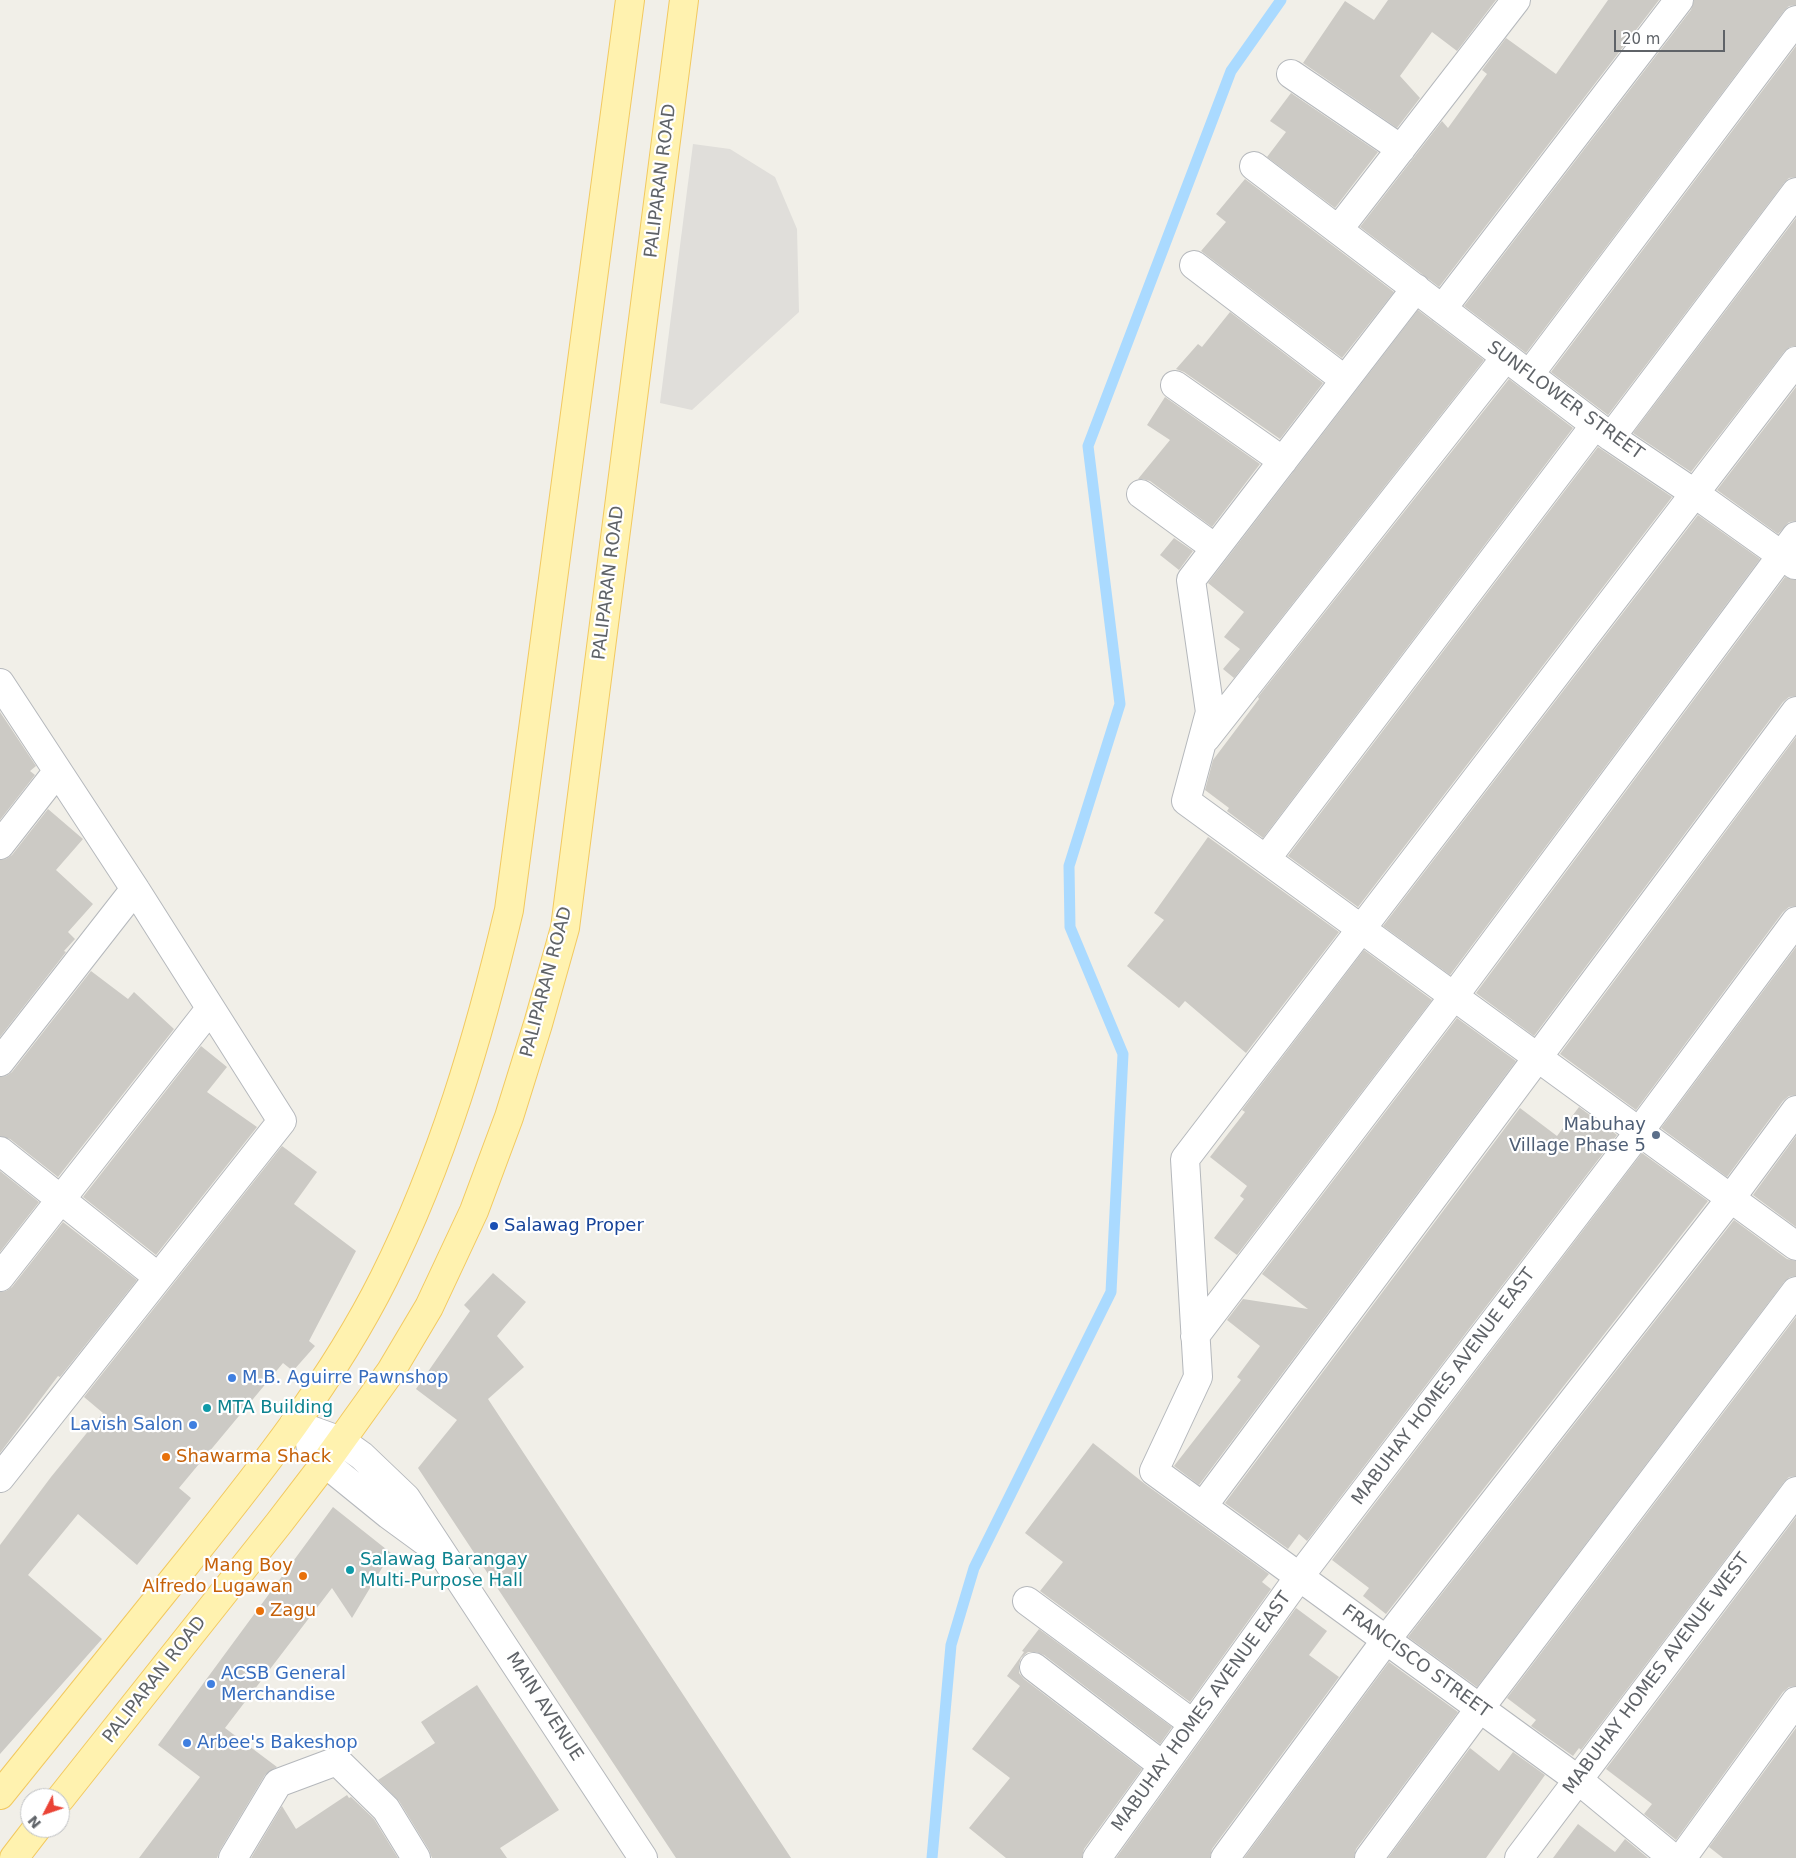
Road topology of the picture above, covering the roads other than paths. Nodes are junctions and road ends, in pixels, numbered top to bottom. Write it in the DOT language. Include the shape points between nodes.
graph roads {
  1 [pos="630,0"];
  2 [pos="684,0"];
  3 [pos="1516,0"];
  4 [pos="1679,0"];
  5 [pos="1796,20"];
  6 [pos="1291,74"];
  7 [pos="1401,149"];
  8 [pos="1254,166"];
  9 [pos="1796,192"];
  10 [pos="1338,230"];
  11 [pos="1194,265"];
  12 [pos="1416,288"];
  13 [pos="1442,309"];
  14 [pos="1506,357"];
  15 [pos="1796,361"];
  16 [pos="1529,374"];
  17 [pos="1345,380"];
  18 [pos="1175,385"];
  19 [pos="1603,431"];
  20 [pos="1283,461"];
  21 [pos="1694,493"];
  22 [pos="1141,494"];
  23 [pos="1215,548"];
  24 [pos="1791,552"];
  25 [pos="0,682"];
  26 [pos="1796,711"];
  27 [pos="1202,743"];
  28 [pos="57,772"];
  29 [pos="0,845"];
  30 [pos="1266,859"];
  31 [pos="135,889"];
  32 [pos="1796,921"];
  33 [pos="1361,928"];
  34 [pos="1454,996"];
  35 [pos="210,1009"];
  36 [pos="1537,1057"];
  37 [pos="0,1062"];
  38 [pos="1796,1110"];
  39 [pos="1640,1132"];
  40 [pos="0,1151"];
  41 [pos="1731,1198"];
  42 [pos="61,1199"];
  43 [pos="1796,1246"];
  44 [pos="0,1277"];
  45 [pos="158,1277"];
  46 [pos="1796,1291"];
  47 [pos="1195,1336"];
  48 [pos="294,1424"];
  49 [pos="341,1441"];
  50 [pos="325,1463"];
  51 [pos="0,1478"];
  52 [pos="1796,1490"];
  53 [pos="1203,1506"];
  54 [pos="445,1556"];
  55 [pos="1299,1577"];
  56 [pos="1027,1601"];
  57 [pos="1386,1640"];
  58 [pos="1034,1667"];
  59 [pos="1796,1701"];
  60 [pos="1480,1708"];
  61 [pos="1192,1724"];
  62 [pos="1162,1765"];
  63 [pos="1577,1779"];
  64 [pos="69,1788"];
  65 [pos="0,1795"];
  66 [pos="29,1838"];
  67 [pos="14,1858"];
  68 [pos="233,1858"];
  69 [pos="416,1858"];
  70 [pos="643,1858"];
  71 [pos="1097,1858"];
  72 [pos="1225,1858"];
  73 [pos="1369,1858"];
  74 [pos="1519,1858"];
  75 [pos="1674,1858"];
  76 [pos="1682,1858"];
  1 -- 48 [label="main road" via="509,910 460,1092 426,1187 384,1279 349,1341"];
  2 -- 49 [label="main road, PALIPARAN ROAD" via="564,928 509,1116 474,1211 429,1307 391,1371"];
  3 -- 7 [label="street"];
  4 -- 13 [label="street"];
  5 -- 16 [label="street"];
  6 -- 7 [label="street"];
  7 -- 10 [label="street"];
  8 -- 10 [label="street, SUNFLOWER STREET"];
  9 -- 19 [label="street"];
  10 -- 12 [label="street, SUNFLOWER STREET"];
  11 -- 17 [label="street"];
  12 -- 13 [label="street, SUNFLOWER STREET"];
  12 -- 17 [label="street"];
  13 -- 14 [label="street, SUNFLOWER STREET"];
  14 -- 16 [label="street, SUNFLOWER STREET"];
  14 -- 27 [label="street"];
  15 -- 21 [label="street"];
  16 -- 19 [label="street, SUNFLOWER STREET"];
  17 -- 20 [label="street"];
  18 -- 20 [label="street"];
  19 -- 21 [label="street, SUNFLOWER STREET"];
  19 -- 30 [label="street"];
  20 -- 23 [label="street"];
  21 -- 24 [label="street, SUNFLOWER STREET"];
  21 -- 33 [label="street"];
  22 -- 23 [label="street"];
  23 -- 27 [label="street" via="1191,580 1210,712"];
  24 -- 34 [label="street"];
  25 -- 28 [label="street"];
  26 -- 36 [label="street"];
  27 -- 30 [label="street" via="1186,801"];
  28 -- 29 [label="street"];
  28 -- 31 [label="street"];
  30 -- 33 [label="street"];
  31 -- 35 [label="street"];
  31 -- 37 [label="street"];
  32 -- 39 [label="street, MABUHAY HOMES AVENUE EAST"];
  33 -- 34 [label="street"];
  33 -- 47 [label="street" via="1185,1160"];
  34 -- 36 [label="street"];
  34 -- 47 [label="street"];
  35 -- 42 [label="street"];
  35 -- 45 [label="street" via="282,1121"];
  36 -- 39 [label="street"];
  36 -- 53 [label="street"];
  38 -- 41 [label="street"];
  39 -- 41 [label="street"];
  39 -- 55 [label="street, MABUHAY HOMES AVENUE EAST"];
  40 -- 42 [label="street"];
  41 -- 43 [label="street"];
  41 -- 57 [label="street"];
  42 -- 44 [label="street"];
  42 -- 45 [label="street"];
  45 -- 51 [label="street"];
  46 -- 60 [label="street"];
  47 -- 53 [label="street, FRANCISCO STREET" via="1198,1377 1154,1471"];
  48 -- 49 [label="street, MAIN AVENUE"];
  48 -- 50 [label="street, MAIN AVENUE"];
  48 -- 65 [label="main road" via="243,1493"];
  49 -- 50 [label="main road, PALIPARAN ROAD"];
  49 -- 54 [label="street, MAIN AVENUE" via="362,1456 406,1498"];
  50 -- 54 [label="street, MAIN AVENUE"];
  50 -- 64 [label="main road, PALIPARAN ROAD"];
  52 -- 63 [label="street, MABUHAY HOMES AVENUE WEST"];
  53 -- 55 [label="street, FRANCISCO STREET"];
  54 -- 70 [label="street, MAIN AVENUE"];
  55 -- 57 [label="street, FRANCISCO STREET"];
  55 -- 61 [label="street, MABUHAY HOMES AVENUE EAST"];
  56 -- 61 [label="street"];
  57 -- 60 [label="street, FRANCISCO STREET"];
  57 -- 72 [label="street"];
  58 -- 62 [label="street"];
  59 -- 76 [label="street"];
  60 -- 63 [label="street, FRANCISCO STREET"];
  60 -- 73 [label="street"];
  61 -- 62 [label="street, MABUHAY HOMES AVENUE EAST"];
  62 -- 71 [label="street, MABUHAY HOMES AVENUE EAST"];
  63 -- 74 [label="street, MABUHAY HOMES AVENUE WEST"];
  63 -- 75 [label="street, FRANCISCO STREET"];
  66 -- 67 [label="main road"];
  68 -- 69 [label="street" via="278,1783 337,1761 386,1809"];
}
